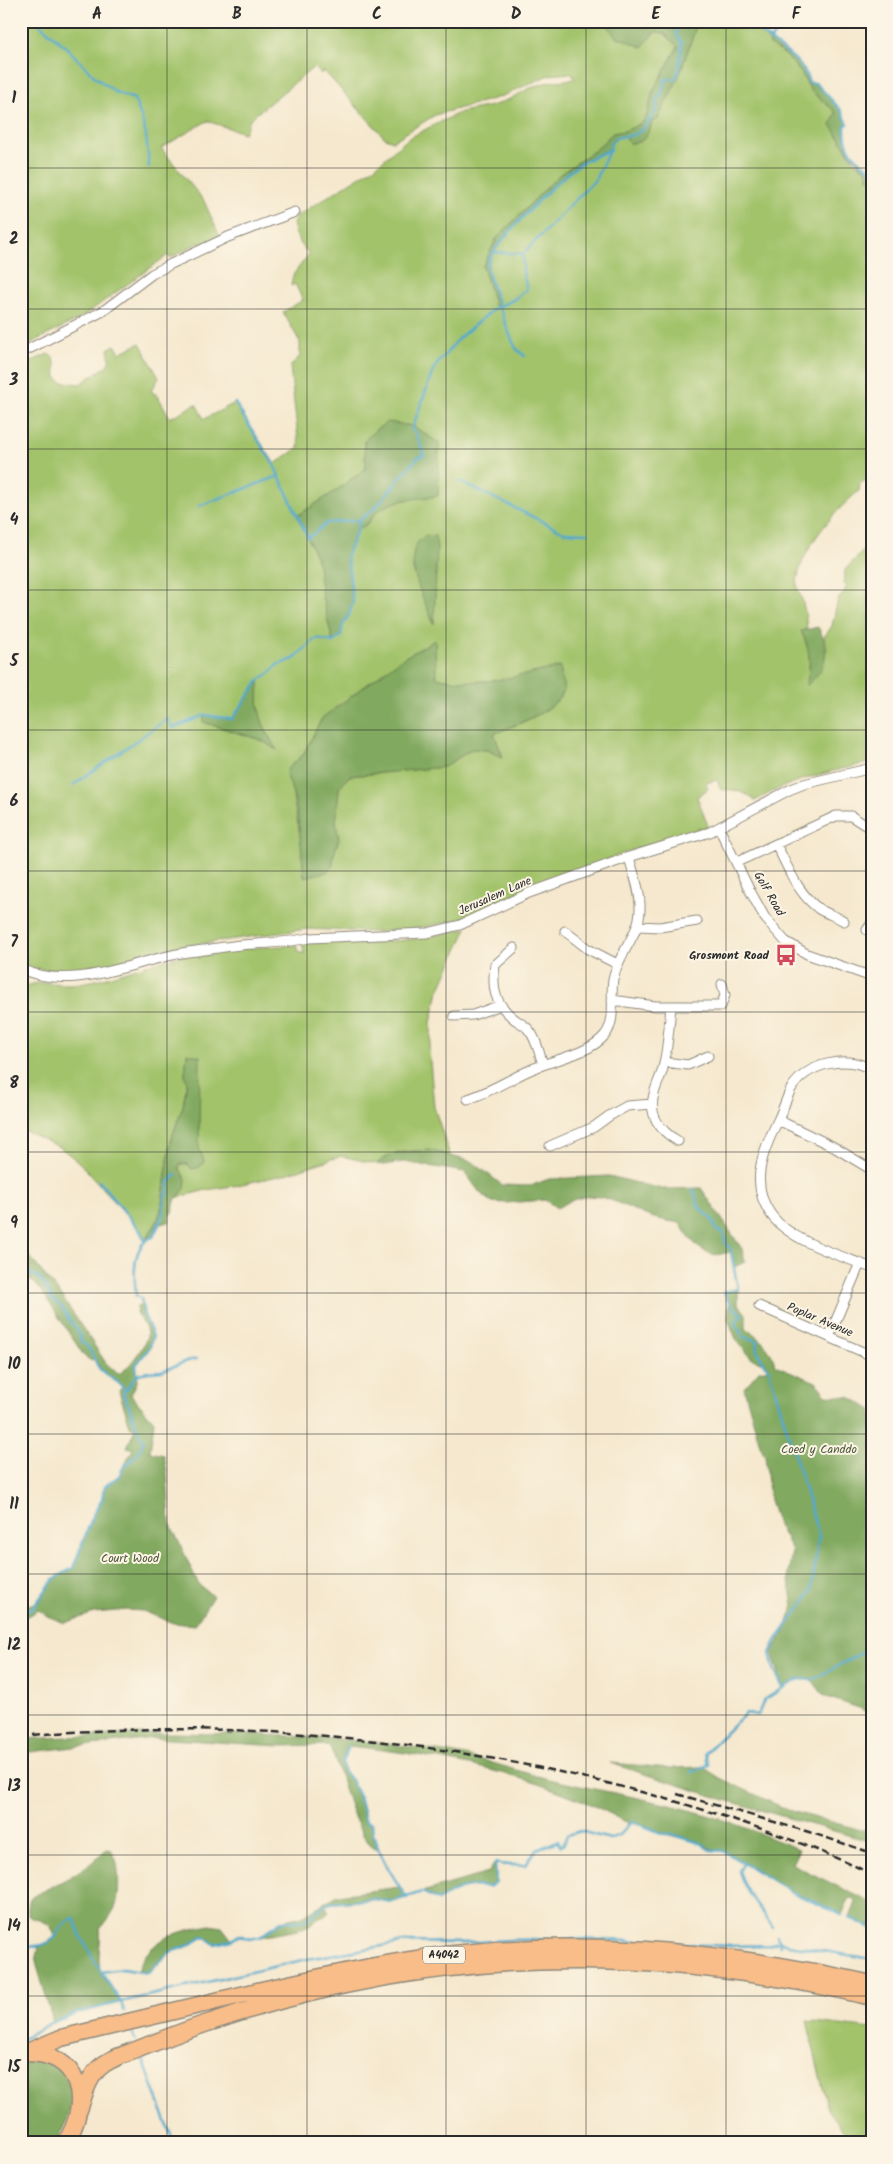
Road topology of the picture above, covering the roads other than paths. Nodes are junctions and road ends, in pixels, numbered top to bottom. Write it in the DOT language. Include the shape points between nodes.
graph roads {
  1 [pos="295,212"];
  2 [pos="21,353"];
  3 [pos="872,768"];
  4 [pos="865,825"];
  5 [pos="719,828"];
  6 [pos="776,844"];
  7 [pos="629,856"];
  8 [pos="737,862"];
  9 [pos="697,921"];
  10 [pos="844,921"];
  11 [pos="638,926"];
  12 [pos="565,931"];
  13 [pos="514,948"];
  14 [pos="617,964"];
  15 [pos="21,969"];
  16 [pos="872,976"];
  17 [pos="722,984"];
  18 [pos="612,1000"];
  19 [pos="500,1004"];
  20 [pos="671,1006"];
  21 [pos="454,1016"];
  22 [pos="708,1056"];
  23 [pos="665,1062"];
  24 [pos="543,1064"];
  25 [pos="872,1070"];
  26 [pos="468,1099"];
  27 [pos="652,1104"];
  28 [pos="778,1120"];
  29 [pos="678,1141"];
  30 [pos="550,1146"];
  31 [pos="872,1170"];
  32 [pos="860,1263"];
  33 [pos="872,1268"];
  34 [pos="759,1306"];
  35 [pos="830,1337"];
  36 [pos="872,1356"];
  37 [pos="872,1984"];
  38 [pos="872,1997"];
  39 [pos="23,2054"];
  40 [pos="79,2110"];
  41 [pos="65,2143"];
  1 -- 2 [label="street" via="228,237 171,264 152,274 103,311"];
  3 -- 5 [label="street, Jerusalem Lane" via="804,784"];
  4 -- 6 [label="street" via="851,816 836,816"];
  5 -- 7 [label="street, Jerusalem Lane"];
  5 -- 8 [label="street, Golf Road"];
  6 -- 8 [label="street"];
  6 -- 10 [label="street" via="794,881 808,900"];
  7 -- 11 [label="street" via="639,895"];
  7 -- 15 [label="street, Jerusalem Lane" via="529,893 460,925 427,933 309,938 240,945 169,955 103,973 71,976 44,976"];
  8 -- 16 [label="street, Golf Road" via="766,918 785,941 807,954"];
  9 -- 11 [label="street" via="660,927"];
  11 -- 14 [label="street"];
  12 -- 14 [label="street" via="588,949"];
  13 -- 19 [label="street" via="495,965 493,982"];
  14 -- 18 [label="street"];
  17 -- 20 [label="street" via="725,995 720,1006"];
  18 -- 20 [label="street"];
  18 -- 24 [label="street" via="612,1016 606,1034 568,1057"];
  19 -- 21 [label="street" via="473,1015"];
  19 -- 24 [label="street" via="528,1029"];
  20 -- 23 [label="street"];
  22 -- 23 [label="street" via="688,1065"];
  23 -- 27 [label="street"];
  24 -- 26 [label="street" via="486,1094"];
  25 -- 28 [label="street" via="864,1065 843,1062 821,1066 792,1088"];
  27 -- 29 [label="street" via="653,1116 660,1126"];
  27 -- 30 [label="street" via="627,1106 594,1127"];
  28 -- 31 [label="street"];
  28 -- 32 [label="street" via="760,1163 758,1182 772,1217 814,1245"];
  32 -- 33 [label="street"];
  32 -- 35 [label="street"];
  34 -- 35 [label="street, Poplar Avenue"];
  35 -- 36 [label="street, Poplar Avenue"];
  37 -- 39 [label="highway, A4042" via="762,1962 670,1951 571,1947 473,1952 323,1976 61,2038"];
  38 -- 40 [label="highway, A4042" via="752,1973 644,1962 525,1961 459,1966 331,1987 256,2007 170,2036 104,2064 94,2074"];
  39 -- 40 [label="highway" via="48,2055 67,2066 78,2086"];
  40 -- 41 [label="highway"];
}
